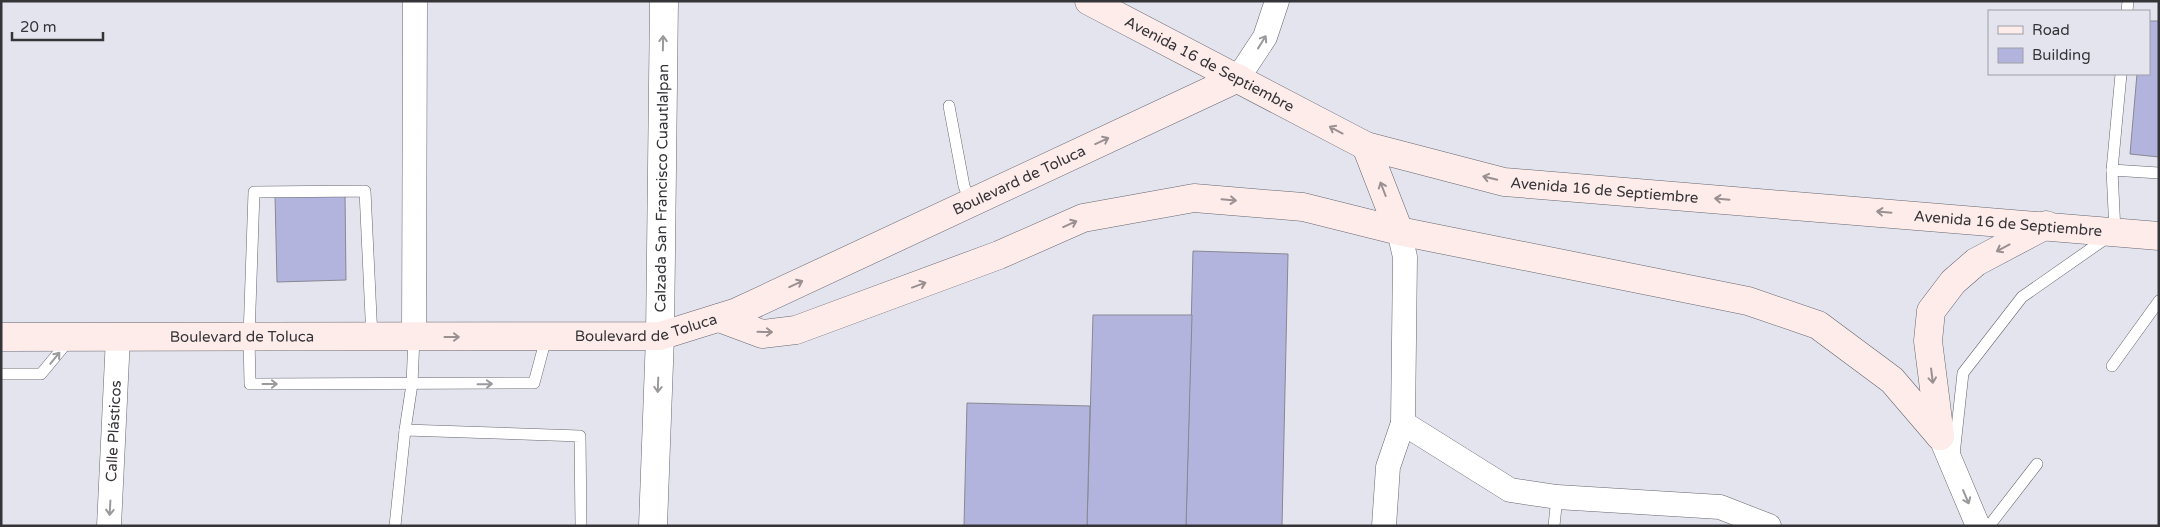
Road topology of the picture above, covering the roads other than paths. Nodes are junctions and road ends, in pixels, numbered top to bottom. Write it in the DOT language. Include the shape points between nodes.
graph roads {
  1 [pos="415,1"];
  2 [pos="664,1"];
  3 [pos="1089,1"];
  4 [pos="1277,1"];
  5 [pos="2121,75"];
  6 [pos="1238,78"];
  7 [pos="949,106"];
  8 [pos="1366,146"];
  9 [pos="2112,170"];
  10 [pos="2159,173"];
  11 [pos="970,203"];
  12 [pos="2046,225"];
  13 [pos="1399,231"];
  14 [pos="2115,232"];
  15 [pos="2159,236"];
  16 [pos="2159,301"];
  17 [pos="720,318"];
  18 [pos="660,336"];
  19 [pos="72,337"];
  20 [pos="118,337"];
  21 [pos="249,337"];
  22 [pos="414,337"];
  23 [pos="1,338"];
  24 [pos="372,338"];
  25 [pos="546,338"];
  26 [pos="2112,366"];
  27 [pos="1,374"];
  28 [pos="412,384"];
  29 [pos="1403,423"];
  30 [pos="405,430"];
  31 [pos="1940,436"];
  32 [pos="2037,464"];
  33 [pos="1952,467"];
  34 [pos="1557,497"];
  35 [pos="109,526"];
  36 [pos="395,526"];
  37 [pos="581,526"];
  38 [pos="653,526"];
  39 [pos="1384,526"];
  40 [pos="1554,526"];
  41 [pos="1770,526"];
  42 [pos="1978,526"];
  43 [pos="1989,526"];
  1 -- 22 [label="street"];
  18 -- 2 [label="street, Calzada San Francisco Cuautlalpan, one-way"];
  3 -- 6 [label="main road, Avenida 16 de Septiembre"];
  6 -- 4 [label="street, one-way" via="1265,37"];
  5 -- 9 [label="lane"];
  8 -- 6 [label="main road, Avenida 16 de Septiembre, one-way"];
  11 -- 6 [label="main road, Boulevard de Toluca, one-way"];
  7 -- 11 [label="lane"];
  12 -- 8 [label="main road, Avenida 16 de Septiembre, one-way" via="1504,182"];
  13 -- 8 [label="main road, one-way"];
  9 -- 10 [label="lane"];
  9 -- 14 [label="lane"];
  17 -- 11 [label="main road, Boulevard de Toluca, one-way"];
  12 -- 14 [label="main road, Avenida 16 de Septiembre"];
  12 -- 31 [label="main road, one-way" via="1976,262 1953,282 1931,311 1928,341"];
  17 -- 13 [label="main road, one-way" via="762,334 796,330 999,255 1083,218 1194,198 1303,207"];
  13 -- 29 [label="street" via="1405,257"];
  13 -- 31 [label="main road" via="1748,301 1818,324 1892,380"];
  14 -- 15 [label="main road, Avenida 16 de Septiembre"];
  14 -- 33 [label="lane" via="2022,296 1963,373"];
  16 -- 26 [label="lane"];
  17 -- 18 [label="main road, Boulevard de Toluca"];
  18 -- 25 [label="main road, Boulevard de Toluca"];
  18 -- 38 [label="street, Calzada San Francisco Cuautlalpan, one-way"];
  19 -- 20 [label="main road, Boulevard de Toluca"];
  19 -- 23 [label="main road, Boulevard de Toluca"];
  27 -- 19 [label="lane, one-way" via="41,374"];
  20 -- 21 [label="main road, Boulevard de Toluca"];
  20 -- 35 [label="street, Calle Plásticos, one-way"];
  21 -- 24 [label="main road, Boulevard de Toluca"];
  21 -- 24 [label="lane" via="254,192 365,191"];
  21 -- 28 [label="lane, one-way" via="250,384"];
  22 -- 24 [label="main road, Boulevard de Toluca"];
  22 -- 25 [label="main road, Boulevard de Toluca, one-way"];
  22 -- 28 [label="lane"];
  28 -- 25 [label="lane, one-way" via="534,383"];
  28 -- 30 [label="lane"];
  29 -- 34 [label="street" via="1510,490"];
  29 -- 39 [label="street" via="1388,467"];
  30 -- 36 [label="lane"];
  30 -- 37 [label="lane" via="580,436"];
  31 -- 33 [label="street"];
  32 -- 43 [label="lane"];
  33 -- 42 [label="street, one-way"];
  34 -- 40 [label="lane"];
  34 -- 41 [label="street" via="1720,507"];
}
